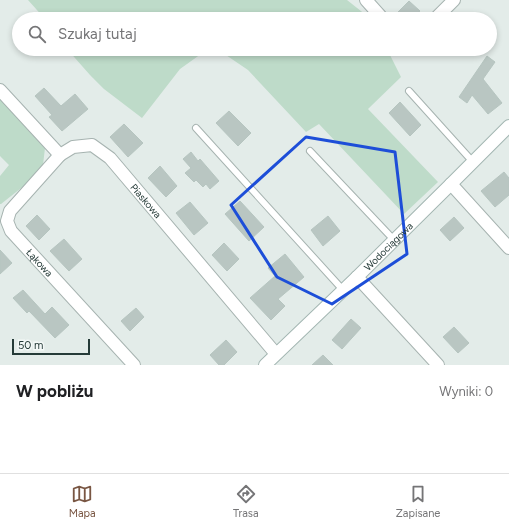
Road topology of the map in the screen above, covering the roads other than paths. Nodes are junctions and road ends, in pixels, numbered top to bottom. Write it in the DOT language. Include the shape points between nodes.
graph roads {
  1 [pos="366,0"];
  2 [pos="454,0"];
  3 [pos="377,12"];
  4 [pos="442,12"];
  5 [pos="0,90"];
  6 [pos="409,91"];
  7 [pos="509,126"];
  8 [pos="196,128"];
  9 [pos="310,151"];
  10 [pos="60,155"];
  11 [pos="473,162"];
  12 [pos="451,184"];
  13 [pos="4,222"];
  14 [pos="394,240"];
  15 [pos="509,248"];
  16 [pos="357,277"];
  17 [pos="342,290"];
  18 [pos="276,354"];
  19 [pos="134,365"];
  20 [pos="265,365"];
  21 [pos="438,365"];
  1 -- 3 [label="street"];
  2 -- 4 [label="street"];
  5 -- 10 [label="street"];
  6 -- 11 [label="lane"];
  7 -- 11 [label="street, Wodociągowa"];
  8 -- 17 [label="lane"];
  9 -- 14 [label="lane"];
  10 -- 13 [label="street, Łąkowa" via="10,211"];
  10 -- 18 [label="street, Piaskowa" via="73,147 92,145 110,158"];
  11 -- 12 [label="street, Wodociągowa"];
  12 -- 14 [label="street, Wodociągowa"];
  12 -- 15 [label="street"];
  13 -- 19 [label="street, Łąkowa"];
  14 -- 16 [label="street, Wodociągowa"];
  16 -- 17 [label="street, Wodociągowa"];
  16 -- 21 [label="street"];
  17 -- 18 [label="street, Wodociągowa"];
  18 -- 20 [label="street, Wodociągowa"];
}
